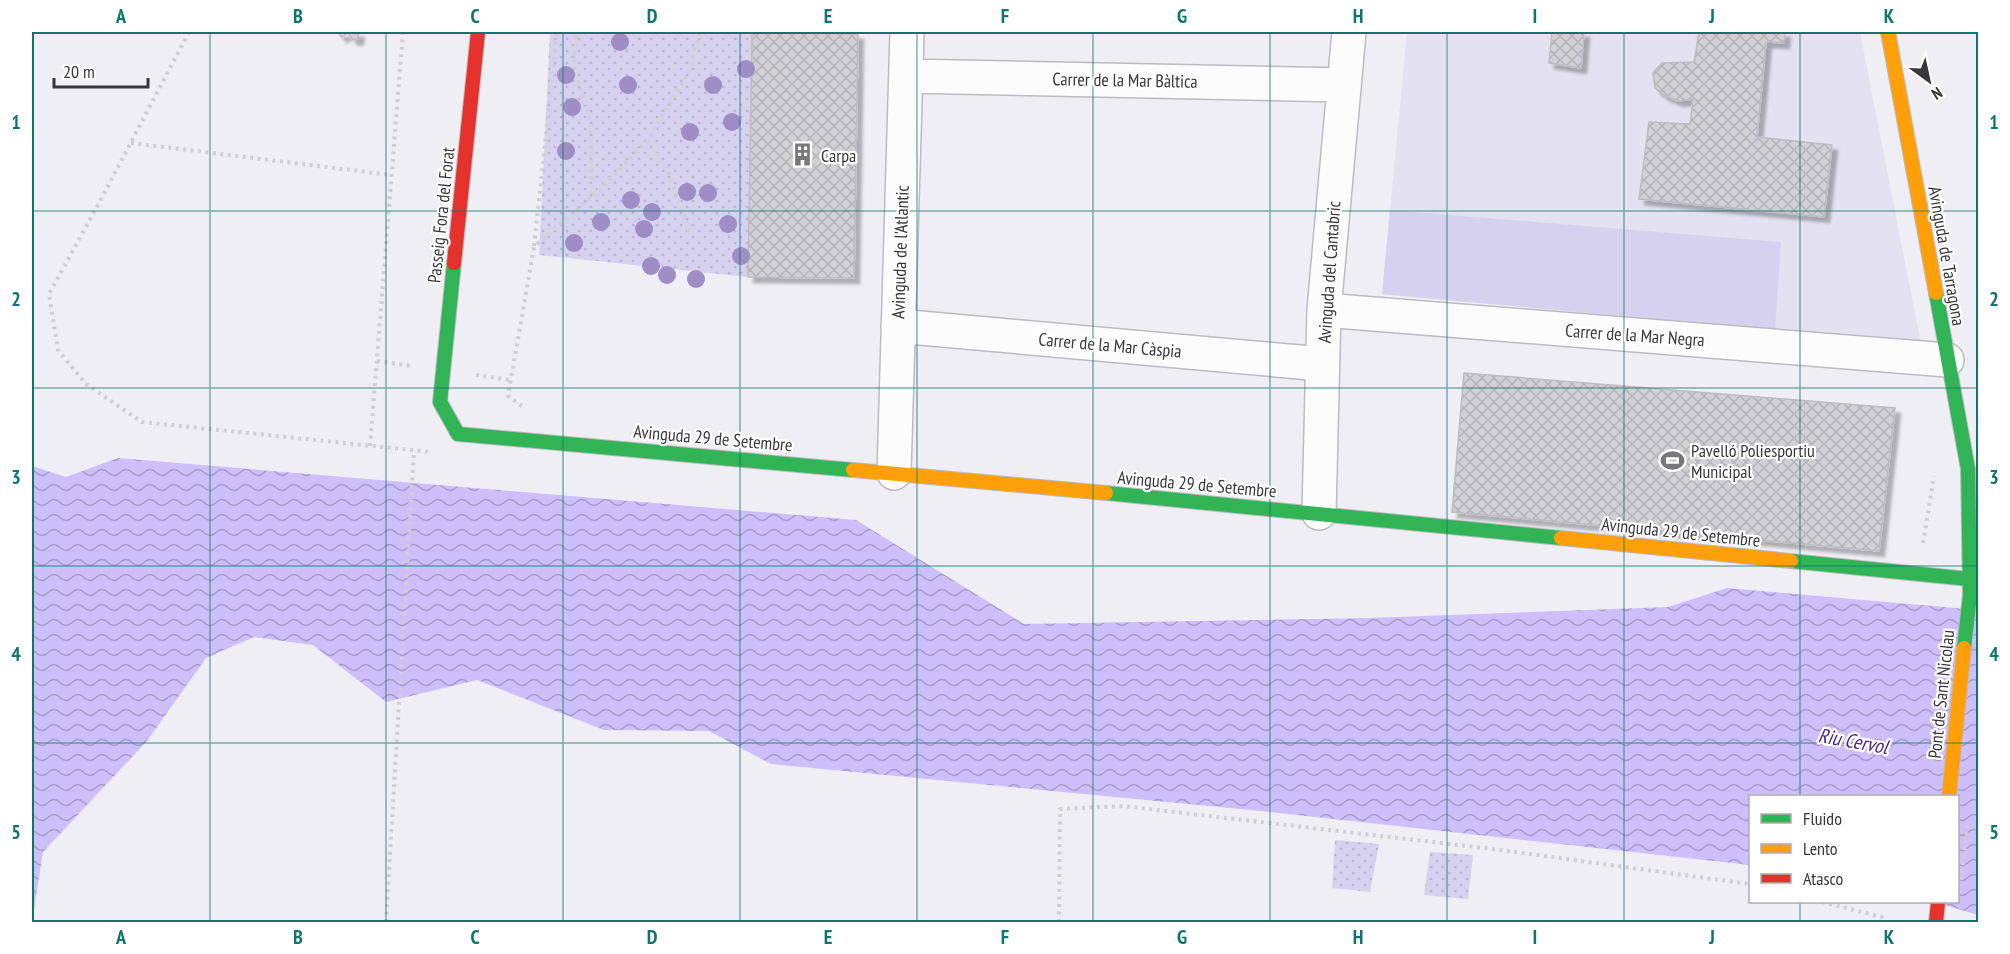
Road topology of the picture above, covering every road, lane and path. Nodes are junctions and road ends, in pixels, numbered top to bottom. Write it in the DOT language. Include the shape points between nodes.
graph roads {
  1 [pos="189,32"];
  2 [pos="403,32"];
  3 [pos="478,32"];
  4 [pos="557,32"];
  5 [pos="576,32"];
  6 [pos="700,32"];
  7 [pos="907,32"];
  8 [pos="1349,32"];
  9 [pos="1888,32"];
  10 [pos="906,76"];
  11 [pos="1344,85"];
  12 [pos="647,141"];
  13 [pos="131,143"];
  14 [pos="392,175"];
  15 [pos="592,196"];
  16 [pos="690,233"];
  17 [pos="534,247"];
  18 [pos="1324,310"];
  19 [pos="898,326"];
  20 [pos="1947,360"];
  21 [pos="1323,364"];
  22 [pos="440,402"];
  23 [pos="533,440"];
  24 [pos="414,450"];
  25 [pos="1968,469"];
  26 [pos="894,473"];
  27 [pos="1319,513"];
  28 [pos="1916,574"];
  29 [pos="1969,579"];
  30 [pos="1970,595"];
  31 [pos="1949,795"];
  32 [pos="1749,884"];
  33 [pos="1826,903"];
  34 [pos="1938,903"];
  35 [pos="386,922"];
  36 [pos="1059,922"];
  37 [pos="1882,922"];
  38 [pos="1936,922"];
  1 -- 13 [label="path"];
  2 -- 14 [label="path"];
  3 -- 22 [label="street, Passeig Fora del Forat"];
  4 -- 17 [label="path"];
  5 -- 15 [label="path" via="574,69 591,123"];
  6 -- 12 [label="path" via="690,70"];
  7 -- 10 [label="street, Avinguda de l'Atlantic"];
  8 -- 11 [label="street, Avinguda del Cantabric"];
  9 -- 20 [label="street, Avinguda de Tarragona"];
  10 -- 11 [label="street, Carrer de la Mar Bàltica"];
  10 -- 19 [label="street, Avinguda de l'Atlantic"];
  11 -- 18 [label="street, Avinguda del Cantabric"];
  12 -- 15 [label="path"];
  12 -- 16 [label="path" via="669,172"];
  13 -- 14 [label="path"];
  13 -- 14 [label="path" via="49,294 58,350 86,384 142,422 370,446"];
  15 -- 17 [label="path"];
  17 -- 23 [label="path" via="508,396 532,414"];
  18 -- 20 [label="street, Carrer de la Mar Negra"];
  18 -- 21 [label="street, Avinguda del Cantabric"];
  19 -- 21 [label="street, Carrer de la Mar Càspia"];
  19 -- 26 [label="street, Avinguda de l'Atlantic"];
  20 -- 25 [label="street, Avinguda de Tarragona"];
  21 -- 27 [label="street, Avinguda del Cantabric"];
  22 -- 23 [label="street, Avinguda 29 de Setembre" via="458,434"];
  23 -- 26 [label="street, Avinguda 29 de Setembre"];
  24 -- 35 [label="path"];
  25 -- 28 [label="path" via="1934,472"];
  25 -- 29 [label="street, Avinguda de Tarragona"];
  26 -- 27 [label="street, Avinguda 29 de Setembre"];
  27 -- 28 [label="street, Avinguda 29 de Setembre"];
  28 -- 29 [label="street, Avinguda 29 de Setembre"];
  29 -- 30 [label="street, Avinguda de Tarragona"];
  30 -- 31 [label="street, Pont de Sant Nicolau"];
  32 -- 36 [label="path" via="1123,806 1071,808 1060,809"];
  33 -- 37 [label="path" via="1882,917"];
  34 -- 38 [label="street"];
}
